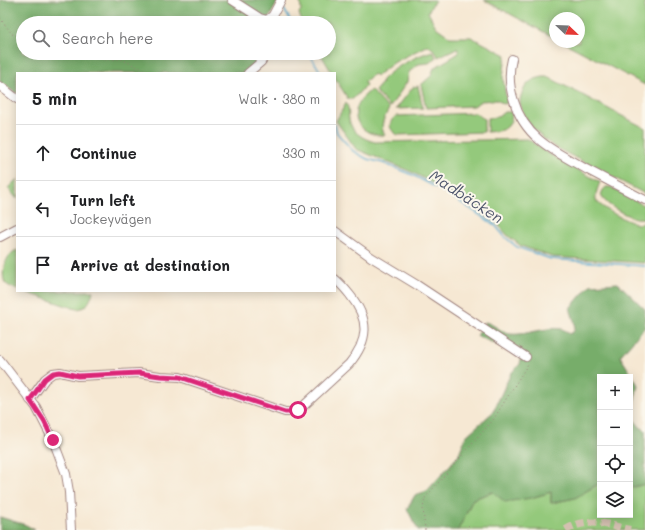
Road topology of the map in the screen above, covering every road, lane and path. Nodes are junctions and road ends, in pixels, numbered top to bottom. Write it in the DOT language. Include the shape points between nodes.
graph roads {
  1 [pos="232,0"];
  2 [pos="281,0"];
  3 [pos="257,16"];
  4 [pos="272,16"];
  5 [pos="0,18"];
  6 [pos="16,35"];
  7 [pos="512,59"];
  8 [pos="123,60"];
  9 [pos="262,60"];
  10 [pos="148,72"];
  11 [pos="249,72"];
  12 [pos="0,86"];
  13 [pos="16,98"];
  14 [pos="645,200"];
  15 [pos="16,229"];
  16 [pos="336,233"];
  17 [pos="0,237"];
  18 [pos="336,281"];
  19 [pos="526,357"];
  20 [pos="0,360"];
  21 [pos="30,400"];
  22 [pos="469,524"];
  23 [pos="71,530"];
  24 [pos="425,530"];
  25 [pos="467,530"];
  1 -- 3 [label="street"];
  2 -- 4 [label="street"];
  5 -- 6 [label="path"];
  7 -- 14 [label="street" via="509,82 519,116 536,138 554,152"];
  8 -- 10 [label="path"];
  9 -- 11 [label="street"];
  12 -- 13 [label="street"];
  15 -- 17 [label="street"];
  16 -- 19 [label="street"];
  18 -- 21 [label="street" via="360,308 365,325 363,342 349,364 298,410 285,412 177,377 139,373 78,376 53,373 45,379"];
  19 -- 24 [label="path" via="529,361 526,370 493,420 425,498"];
  20 -- 21 [label="street"];
  21 -- 23 [label="street" via="44,421 66,474"];
  22 -- 25 [label="path"];
}
